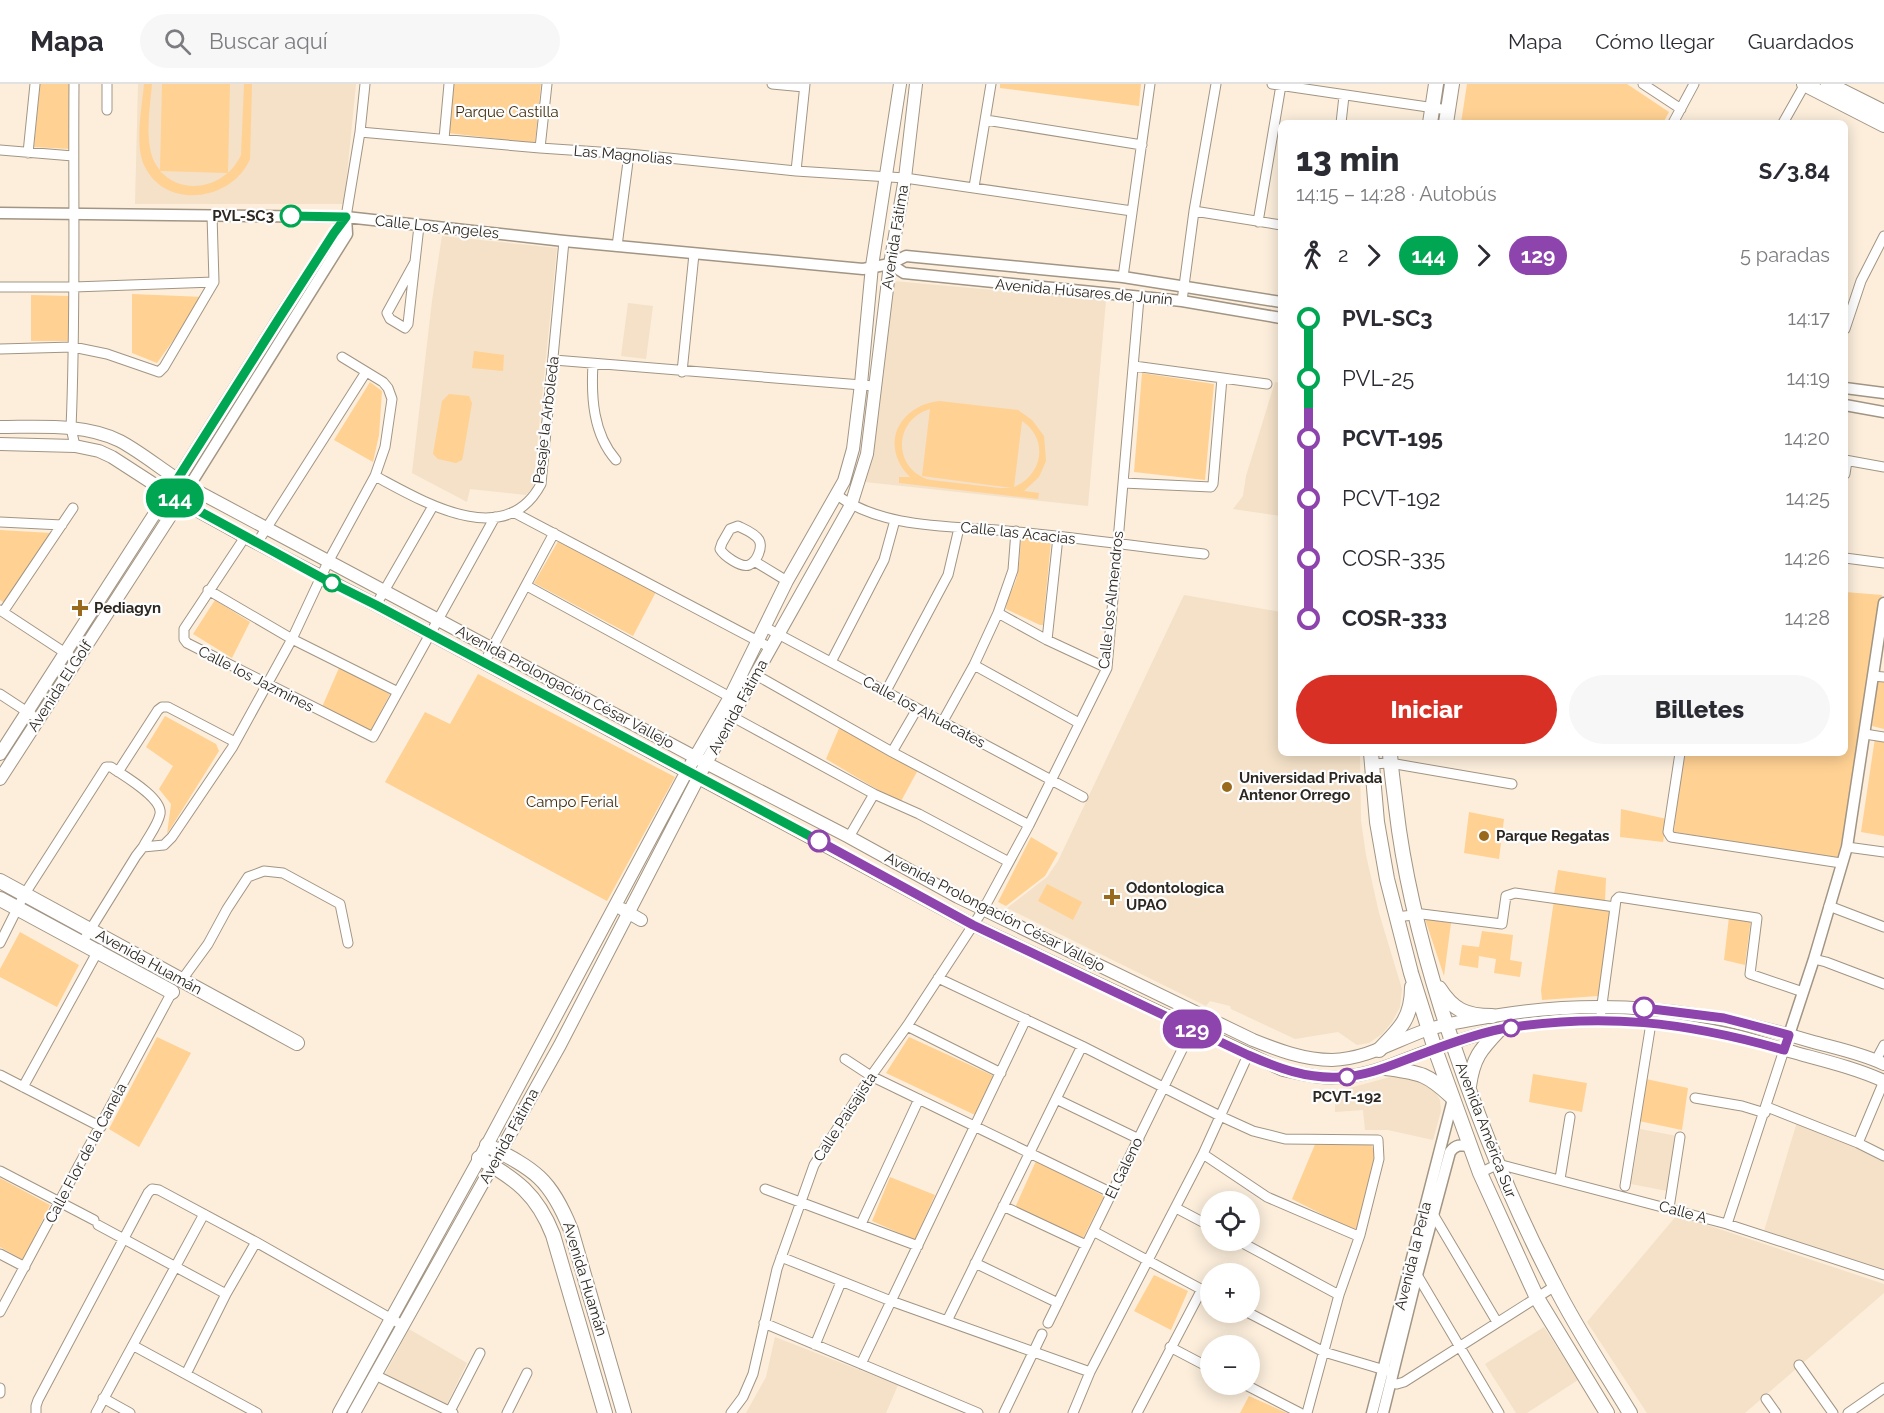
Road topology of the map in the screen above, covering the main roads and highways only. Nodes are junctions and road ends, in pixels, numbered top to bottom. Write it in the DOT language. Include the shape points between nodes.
graph roads {
  1 [pos="900,84"];
  2 [pos="916,84"];
  3 [pos="1436,84"];
  4 [pos="1452,84"];
  5 [pos="1805,84"];
  6 [pos="1828,84"];
  7 [pos="1884,112"];
  8 [pos="1447,116"];
  9 [pos="1430,120"];
  10 [pos="1884,125"];
  11 [pos="0,427"];
  12 [pos="0,444"];
  13 [pos="168,494"];
  14 [pos="180,501"];
  15 [pos="101,596"];
  16 [pos="113,604"];
  17 [pos="0,754"];
  18 [pos="1371,758"];
  19 [pos="1390,758"];
  20 [pos="701,760"];
  21 [pos="687,771"];
  22 [pos="699,777"];
  23 [pos="0,779"];
  24 [pos="749,786"];
  25 [pos="741,800"];
  26 [pos="910,871"];
  27 [pos="0,881"];
  28 [pos="901,885"];
  29 [pos="958,897"];
  30 [pos="0,898"];
  31 [pos="923,898"];
  32 [pos="615,905"];
  33 [pos="628,913"];
  34 [pos="641,920"];
  35 [pos="1411,973"];
  36 [pos="1430,973"];
  37 [pos="172,993"];
  38 [pos="1492,1016"];
  39 [pos="1447,1024"];
  40 [pos="1428,1030"];
  41 [pos="1499,1030"];
  42 [pos="546,1037"];
  43 [pos="297,1043"];
  44 [pos="1453,1043"];
  45 [pos="560,1045"];
  46 [pos="1435,1049"];
  47 [pos="1379,1050"];
  48 [pos="1880,1062"];
  49 [pos="1386,1068"];
  50 [pos="1884,1081"];
  51 [pos="1469,1088"];
  52 [pos="1453,1098"];
  53 [pos="487,1145"];
  54 [pos="501,1152"];
  55 [pos="479,1158"];
  56 [pos="493,1166"];
  57 [pos="439,1230"];
  58 [pos="452,1238"];
  59 [pos="339,1413"];
  60 [pos="354,1413"];
  61 [pos="605,1413"];
  62 [pos="624,1413"];
  63 [pos="1606,1413"];
  64 [pos="1629,1413"];
  1 -- 20 [label="main road, Avenida Fátima" via="872,266 853,449 844,481 787,581"];
  2 -- 20 [label="main road, Avenida Fátima" via="867,454 850,505 733,717"];
  3 -- 9 [label="main road"];
  4 -- 8 [label="main road"];
  5 -- 10 [label="main road"];
  6 -- 7 [label="main road"];
  11 -- 20 [label="main road, Avenida Prolongación César Vallejo" via="70,428 121,442 189,487"];
  12 -- 13 [label="main road, Avenida Prolongación César Vallejo" via="75,446 99,451"];
  13 -- 14 [label="main road, Avenida Prolongación César Vallejo"];
  13 -- 15 [label="main road, Avenida El Golf"];
  14 -- 16 [label="main road, Avenida El Golf"];
  14 -- 21 [label="main road, Avenida Prolongación César Vallejo"];
  15 -- 16 [label="main road"];
  15 -- 17 [label="main road, Avenida El Golf"];
  16 -- 23 [label="main road, Avenida El Golf"];
  18 -- 35 [label="main road, Avenida América Sur" via="1379,833"];
  19 -- 36 [label="main road, Avenida América Sur" via="1401,849"];
  20 -- 21 [label="main road, Avenida Fátima"];
  20 -- 22 [label="main road, Avenida Fátima"];
  20 -- 24 [label="main road, Avenida Prolongación César Vallejo"];
  21 -- 22 [label="main road, Avenida Prolongación César Vallejo"];
  21 -- 32 [label="main road, Avenida Fátima"];
  22 -- 25 [label="main road, Avenida Prolongación César Vallejo"];
  22 -- 33 [label="main road, Avenida Fátima"];
  24 -- 25 [label="main road" via="740,793"];
  24 -- 26 [label="main road, Avenida Prolongación César Vallejo"];
  25 -- 28 [label="main road, Avenida Prolongación César Vallejo"];
  26 -- 28 [label="main road" via="911,882"];
  26 -- 29 [label="main road, Avenida Prolongación César Vallejo"];
  27 -- 43 [label="main road, Avenida Huamán"];
  28 -- 31 [label="main road, Avenida Prolongación César Vallejo"];
  29 -- 31 [label="main road" via="952,899 932,890"];
  29 -- 47 [label="main road, Avenida Prolongación César Vallejo" via="1274,1048 1332,1060"];
  30 -- 37 [label="main road, Avenida Huamán"];
  31 -- 49 [label="main road, Avenida Prolongación César Vallejo" via="1283,1070 1340,1077"];
  32 -- 33 [label="main road"];
  32 -- 42 [label="main road, Avenida Fátima"];
  33 -- 34 [label="main road"];
  33 -- 45 [label="main road, Avenida Fátima"];
  35 -- 40 [label="main road, Avenida América Sur"];
  35 -- 47 [label="main road" via="1410,1012 1401,1028"];
  36 -- 38 [label="main road" via="1445,997 1466,1014"];
  36 -- 39 [label="main road, Avenida América Sur"];
  38 -- 39 [label="main road, Avenida Prolongación César Vallejo"];
  38 -- 48 [label="main road, Avenida Prolongación César Vallejo" via="1555,1008 1642,1008 1724,1018"];
  39 -- 40 [label="main road, Avenida Prolongación César Vallejo"];
  39 -- 44 [label="main road, Avenida América Sur"];
  40 -- 46 [label="main road, Avenida América Sur"];
  40 -- 47 [label="main road, Avenida Prolongación César Vallejo"];
  41 -- 44 [label="main road, Avenida Prolongación César Vallejo"];
  41 -- 50 [label="main road, Avenida Prolongación César Vallejo" via="1600,1020 1693,1028 1734,1036"];
  41 -- 51 [label="main road" via="1478,1053"];
  42 -- 45 [label="main road"];
  42 -- 53 [label="main road, Avenida Fátima"];
  44 -- 46 [label="main road, Avenida Prolongación César Vallejo"];
  44 -- 51 [label="main road, Avenida América Sur"];
  45 -- 54 [label="main road, Avenida Fátima"];
  46 -- 49 [label="main road, Avenida Prolongación César Vallejo"];
  46 -- 52 [label="main road, Avenida América Sur"];
  47 -- 49 [label="main road"];
  49 -- 52 [label="main road" via="1431,1078"];
  51 -- 64 [label="main road, Avenida América Sur" via="1526,1229"];
  52 -- 63 [label="main road, Avenida América Sur" via="1480,1173 1537,1298"];
  53 -- 54 [label="main road, Avenida Huamán"];
  53 -- 55 [label="main road, Avenida Fátima"];
  54 -- 56 [label="main road, Avenida Fátima"];
  54 -- 62 [label="main road, Avenida Huamán" via="538,1175 562,1208"];
  55 -- 56 [label="main road, Avenida Huamán"];
  55 -- 57 [label="main road, Avenida Fátima"];
  56 -- 58 [label="main road, Avenida Fátima"];
  56 -- 61 [label="main road, Avenida Huamán" via="524,1187 547,1218"];
  57 -- 58 [label="main road"];
  57 -- 59 [label="main road, Avenida Fátima"];
  58 -- 60 [label="main road, Avenida Fátima"];
}
